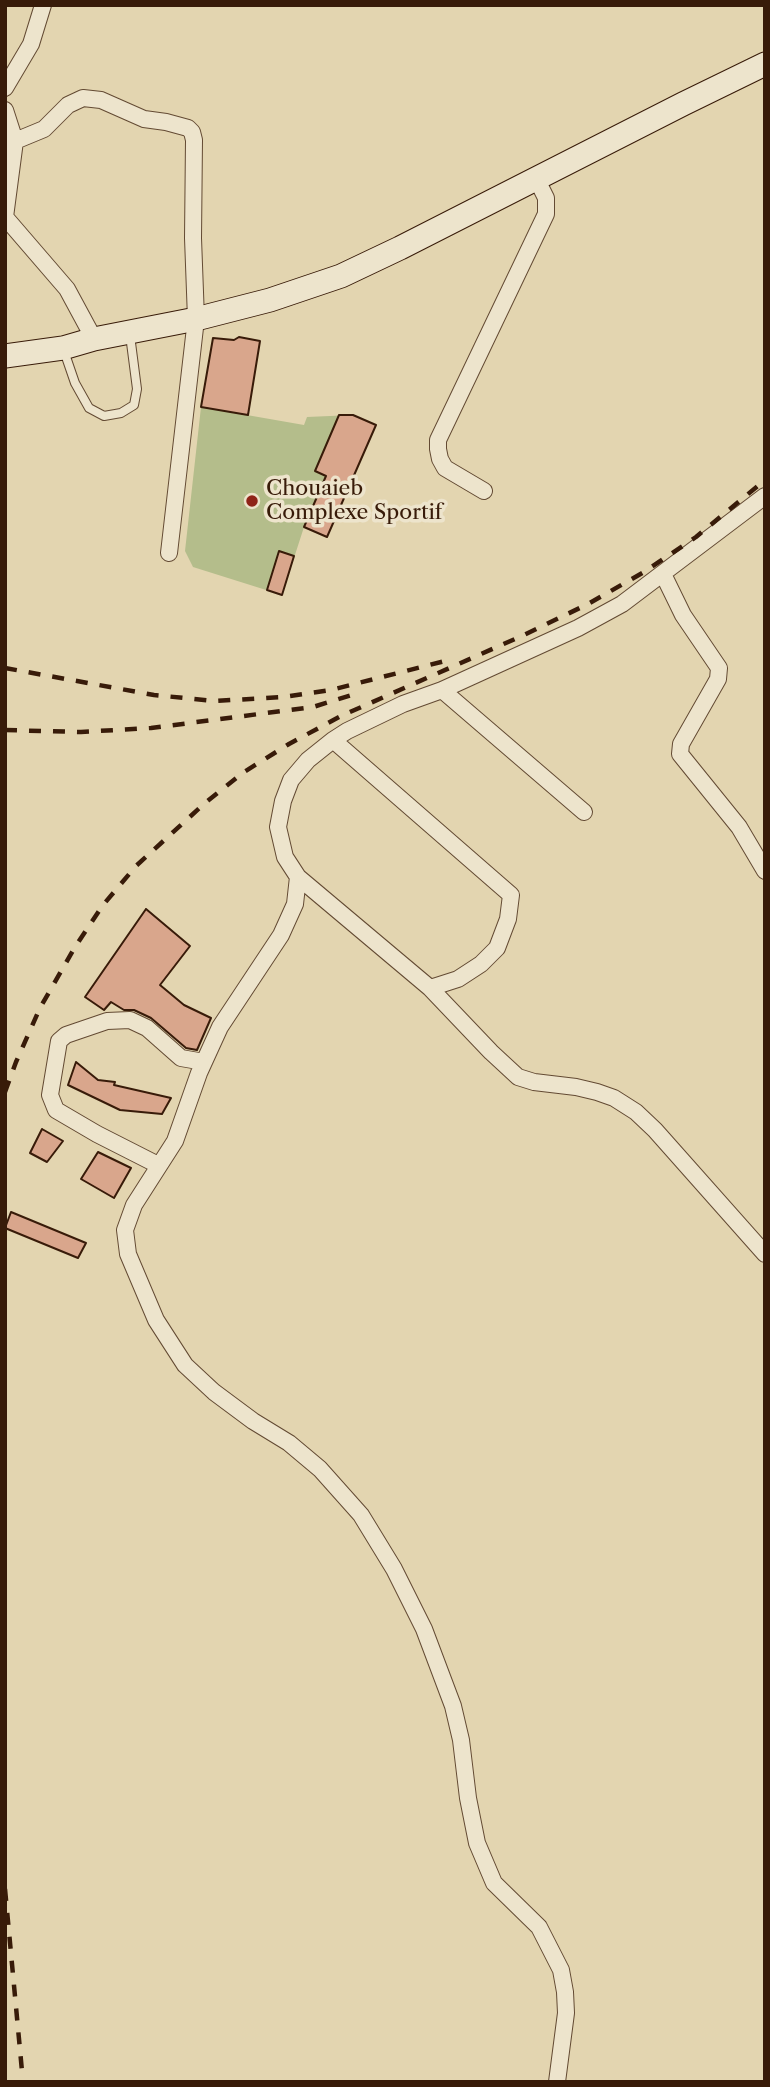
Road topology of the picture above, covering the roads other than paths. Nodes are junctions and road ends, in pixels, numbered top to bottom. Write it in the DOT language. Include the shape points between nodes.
graph roads {
  1 [pos="43,5"];
  2 [pos="765,64"];
  3 [pos="5,88"];
  4 [pos="5,110"];
  5 [pos="15,141"];
  6 [pos="536,178"];
  7 [pos="196,319"];
  8 [pos="130,331"];
  9 [pos="94,339"];
  10 [pos="63,348"];
  11 [pos="5,356"];
  12 [pos="484,491"];
  13 [pos="765,496"];
  14 [pos="169,553"];
  15 [pos="663,574"];
  16 [pos="442,690"];
  17 [pos="333,740"];
  18 [pos="584,812"];
  19 [pos="765,871"];
  20 [pos="298,877"];
  21 [pos="430,988"];
  22 [pos="204,1062"];
  23 [pos="158,1166"];
  24 [pos="765,1254"];
  25 [pos="557,2082"];
  1 -- 3 [label="street" via="31,44"];
  2 -- 6 [label="main road"];
  4 -- 5 [label="street"];
  5 -- 7 [label="street" via="44,129 83,97 144,119 188,128 194,140"];
  5 -- 9 [label="street" via="5,217 67,289"];
  6 -- 7 [label="main road" via="341,276"];
  6 -- 12 [label="street" via="546,198 546,214 439,440 445,468"];
  7 -- 8 [label="main road"];
  7 -- 14 [label="street"];
  8 -- 9 [label="main road"];
  8 -- 10 [label="lane" via="137,389 134,405 121,413 104,416 89,408"];
  9 -- 10 [label="main road"];
  10 -- 11 [label="main road"];
  13 -- 15 [label="street"];
  15 -- 16 [label="street" via="578,628"];
  15 -- 19 [label="street" via="683,615 719,668 718,679 681,744 680,754 739,827"];
  16 -- 17 [label="street" via="403,704"];
  16 -- 18 [label="street"];
  17 -- 20 [label="street" via="299,770 283,801 278,827 285,857"];
  17 -- 21 [label="street" via="511,895 497,948 458,979"];
  20 -- 21 [label="street"];
  20 -- 22 [label="street" via="295,904 281,935 220,1027"];
  21 -- 24 [label="street" via="518,1077 597,1092 636,1112"];
  22 -- 23 [label="street" via="175,1141"];
  22 -- 23 [label="street" via="181,1058 147,1028 130,1020 107,1021 59,1041 50,1095 56,1110"];
  23 -- 25 [label="street" via="125,1230 128,1254 156,1320 197,1378 320,1469 361,1515 394,1569 424,1629 453,1706 477,1843 494,1883 539,1927 561,1970 566,2013"];
}
